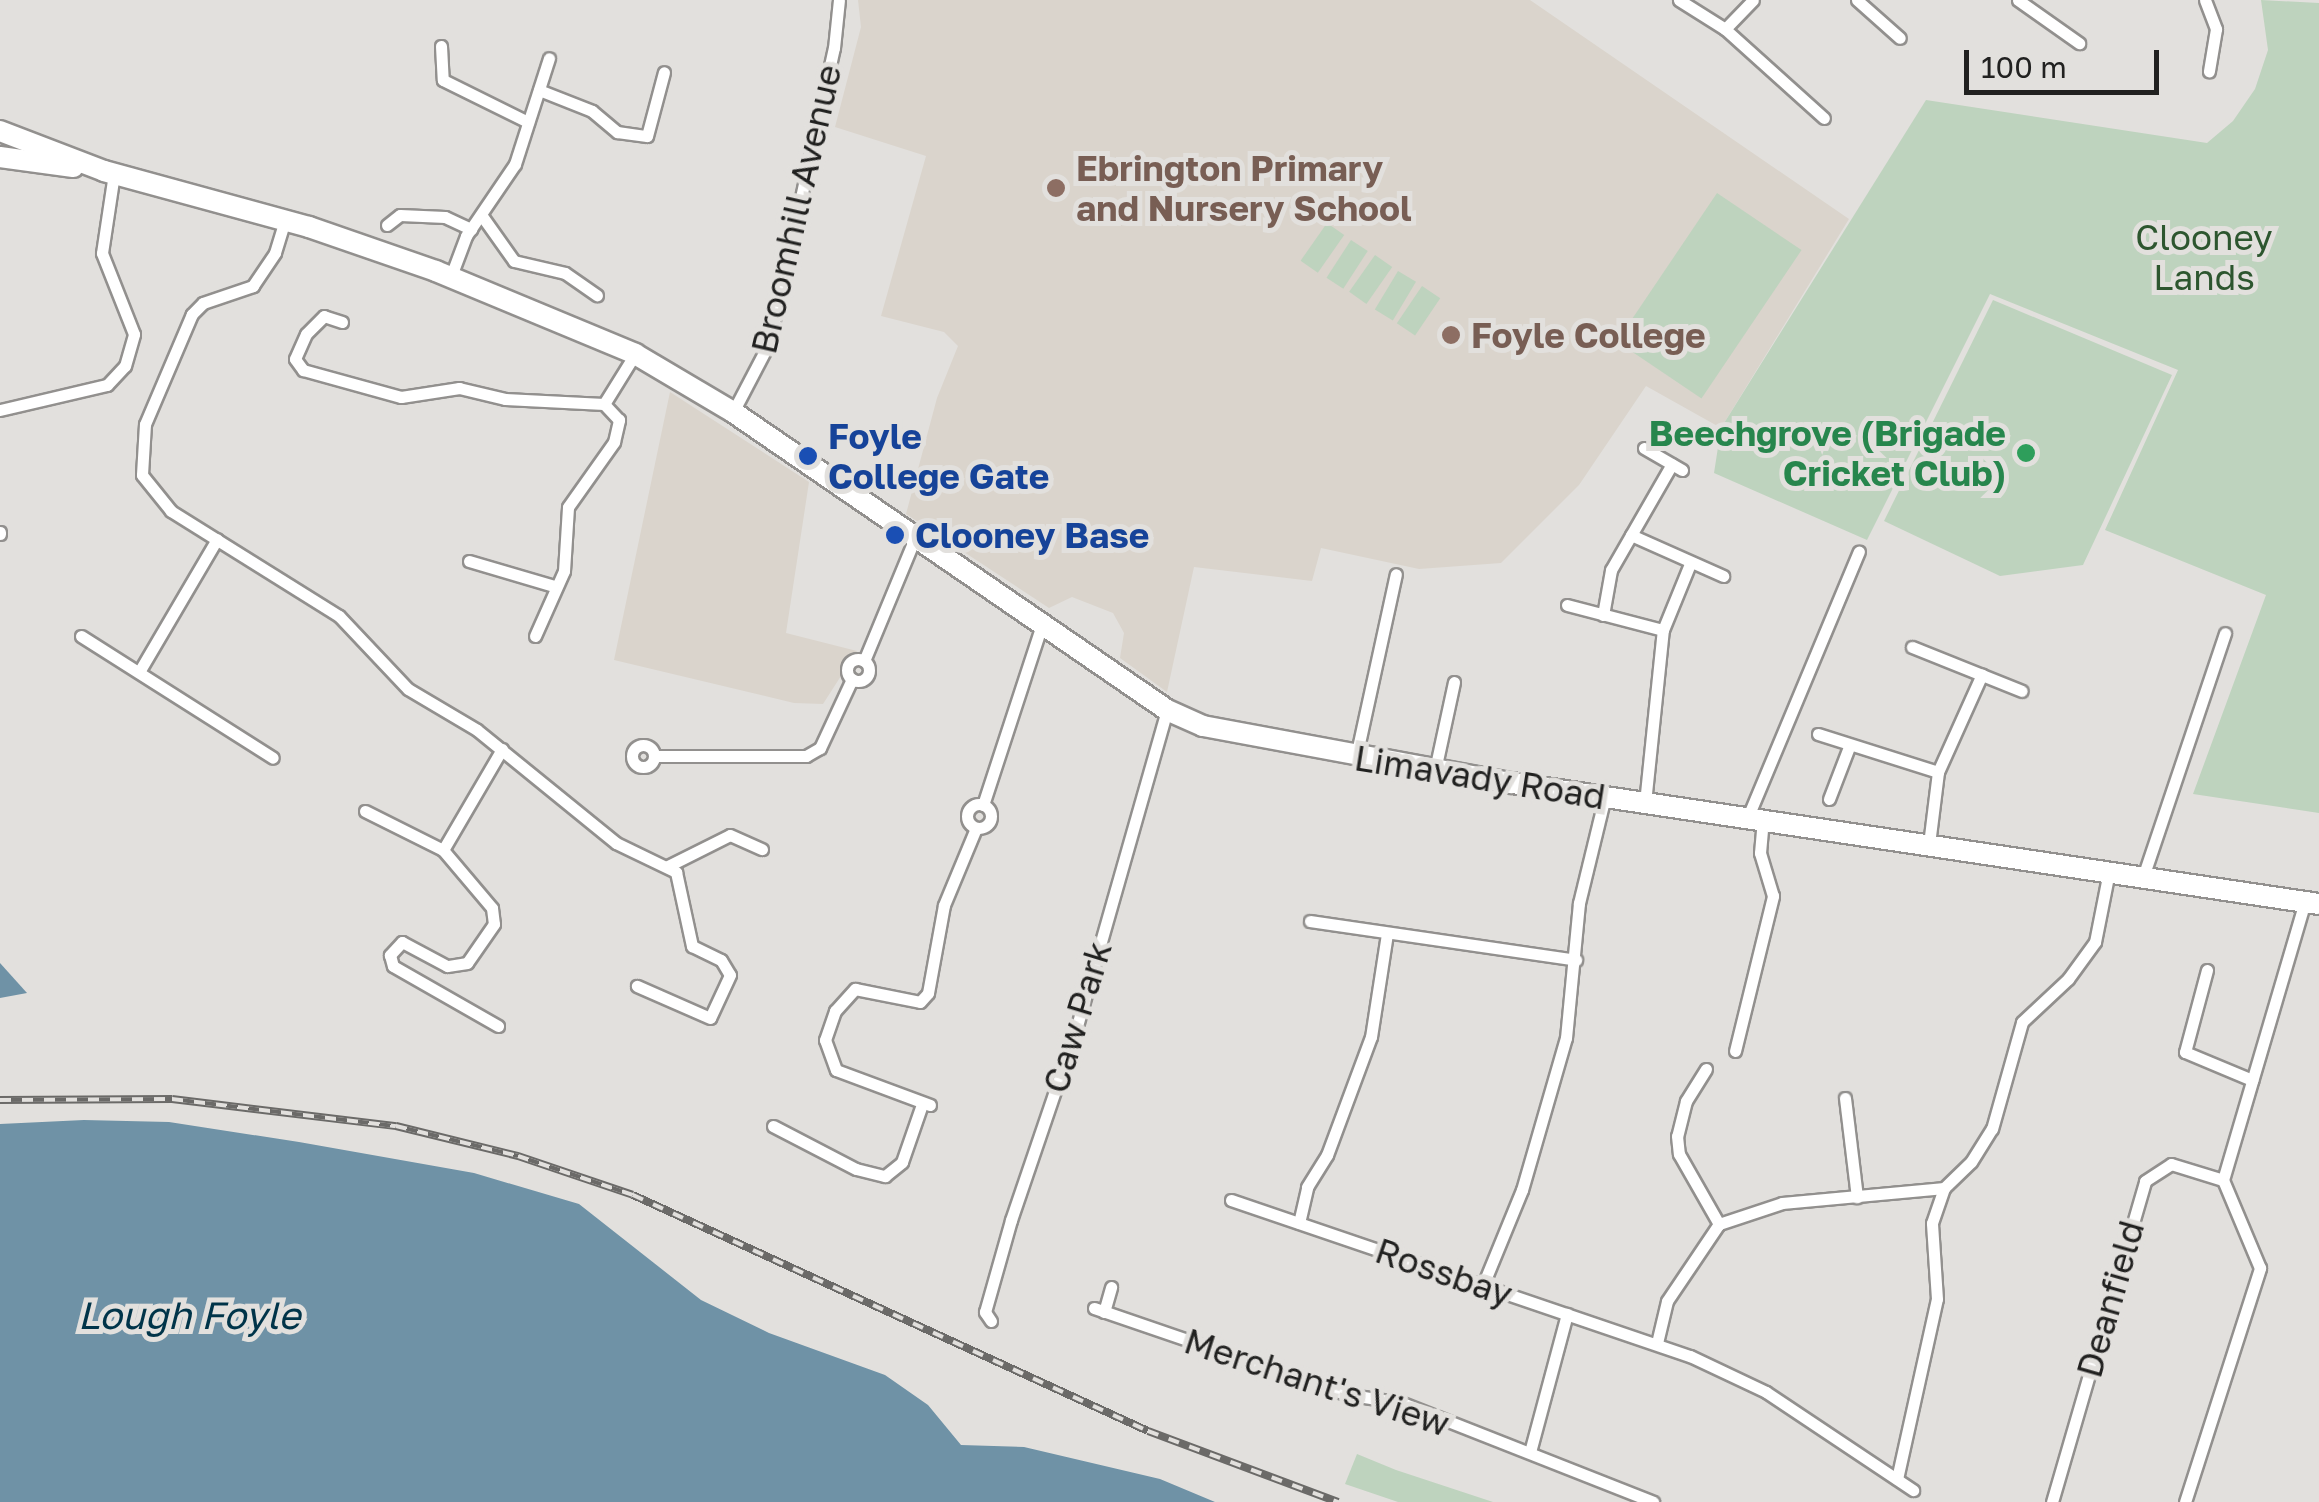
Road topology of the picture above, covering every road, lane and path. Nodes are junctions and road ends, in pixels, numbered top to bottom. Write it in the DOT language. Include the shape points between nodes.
graph roads {
  1 [pos="838,0"];
  2 [pos="1679,0"];
  3 [pos="1754,0"];
  4 [pos="1856,0"];
  5 [pos="2018,0"];
  6 [pos="2206,0"];
  7 [pos="1725,28"];
  8 [pos="1900,38"];
  9 [pos="2079,43"];
  10 [pos="442,46"];
  11 [pos="549,58"];
  12 [pos="2208,70"];
  13 [pos="664,72"];
  14 [pos="539,90"];
  15 [pos="1824,118"];
  16 [pos="528,122"];
  17 [pos="0,131"];
  18 [pos="0,157"];
  19 [pos="109,172"];
  20 [pos="482,216"];
  21 [pos="285,220"];
  22 [pos="387,225"];
  23 [pos="470,230"];
  24 [pos="452,276"];
  25 [pos="597,294"];
  26 [pos="342,322"];
  27 [pos="635,354"];
  28 [pos="604,404"];
  29 [pos="0,410"];
  30 [pos="733,412"];
  31 [pos="1644,448"];
  32 [pos="1631,535"];
  33 [pos="916,538"];
  34 [pos="217,539"];
  35 [pos="1859,551"];
  36 [pos="470,560"];
  37 [pos="1690,564"];
  38 [pos="1396,574"];
  39 [pos="1722,576"];
  40 [pos="554,586"];
  41 [pos="1566,606"];
  42 [pos="1603,615"];
  43 [pos="1042,624"];
  44 [pos="1663,630"];
  45 [pos="2225,633"];
  46 [pos="82,636"];
  47 [pos="534,636"];
  48 [pos="1912,647"];
  49 [pos="139,672"];
  50 [pos="1982,674"];
  51 [pos="1454,682"];
  52 [pos="2022,690"];
  53 [pos="1166,710"];
  54 [pos="1818,734"];
  55 [pos="1850,747"];
  56 [pos="502,749"];
  57 [pos="654,756"];
  58 [pos="1356,757"];
  59 [pos="274,758"];
  60 [pos="1435,770"];
  61 [pos="1938,772"];
  62 [pos="1605,796"];
  63 [pos="1829,799"];
  64 [pos="1645,803"];
  65 [pos="365,811"];
  66 [pos="1755,820"];
  67 [pos="1929,844"];
  68 [pos="762,849"];
  69 [pos="443,850"];
  70 [pos="668,866"];
  71 [pos="2109,869"];
  72 [pos="2144,874"];
  73 [pos="2312,903"];
  74 [pos="1310,922"];
  75 [pos="1386,934"];
  76 [pos="1576,960"];
  77 [pos="2207,970"];
  78 [pos="636,986"];
  79 [pos="498,1026"];
  80 [pos="1736,1051"];
  81 [pos="1706,1070"];
  82 [pos="2252,1080"];
  83 [pos="1844,1098"];
  84 [pos="773,1126"];
  85 [pos="2223,1180"];
  86 [pos="1944,1188"];
  87 [pos="1858,1197"];
  88 [pos="1231,1200"];
  89 [pos="1299,1223"];
  90 [pos="1719,1224"];
  91 [pos="1483,1286"];
  92 [pos="1111,1287"];
  93 [pos="1568,1314"];
  94 [pos="990,1320"];
  95 [pos="1657,1343"];
  96 [pos="1530,1452"];
  97 [pos="1896,1479"];
  98 [pos="1913,1490"];
  99 [pos="1653,1502"];
  100 [pos="2052,1502"];
  101 [pos="2185,1502"];
  1 -- 30 [label="street, Broomhill Avenue" via="834,48 769,343"];
  2 -- 7 [label="street"];
  3 -- 7 [label="street"];
  4 -- 8 [label="street"];
  5 -- 9 [label="street"];
  6 -- 12 [label="street" via="2216,29"];
  7 -- 15 [label="street"];
  10 -- 16 [label="street" via="443,80"];
  11 -- 14 [label="street"];
  13 -- 14 [label="street" via="655,126 647,136 616,132 592,112"];
  14 -- 16 [label="street"];
  16 -- 20 [label="street" via="515,164"];
  17 -- 19 [label="highway"];
  18 -- 19 [label="highway"];
  19 -- 21 [label="highway, Limavady Road"];
  19 -- 29 [label="street" via="102,253 134,334 126,366 106,384"];
  20 -- 23 [label="street"];
  20 -- 25 [label="street" via="514,261 566,273"];
  21 -- 24 [label="highway, Limavady Road"];
  21 -- 34 [label="street" via="276,253 254,286 203,303 192,314 139,448 142,475 154,495"];
  22 -- 23 [label="street" via="400,215 445,217"];
  23 -- 24 [label="street"];
  24 -- 27 [label="highway, Limavady Road"];
  26 -- 28 [label="street" via="324,316 306,334 295,359 302,370 401,397 459,388 505,400"];
  27 -- 28 [label="street"];
  27 -- 30 [label="highway, Limavady Road"];
  28 -- 40 [label="street" via="619,420 614,442 568,506 564,571"];
  30 -- 33 [label="highway, Limavady Road"];
  31 -- 32 [label="street" via="1677,467"];
  32 -- 37 [label="street"];
  32 -- 42 [label="street" via="1611,570"];
  33 -- 43 [label="highway, Limavady Road"];
  33 -- 57 [label="street" via="864,661 848,666 852,679 820,748 806,756"];
  34 -- 49 [label="street"];
  34 -- 56 [label="street" via="339,616 408,689"];
  35 -- 66 [label="street"];
  36 -- 40 [label="street"];
  37 -- 39 [label="street"];
  37 -- 44 [label="street"];
  38 -- 58 [label="street"];
  40 -- 47 [label="street"];
  41 -- 42 [label="street"];
  42 -- 44 [label="street"];
  43 -- 53 [label="highway, Limavady Road"];
  43 -- 84 [label="street" via="983,805 968,813 976,828 944,905 928,993 920,1002 855,989 835,1011 824,1040 836,1070 926,1106 902,1162 885,1176 856,1169"];
  44 -- 64 [label="street"];
  45 -- 72 [label="street"];
  46 -- 49 [label="street"];
  48 -- 50 [label="street"];
  49 -- 59 [label="street"];
  50 -- 52 [label="street"];
  50 -- 61 [label="street"];
  51 -- 60 [label="street"];
  53 -- 58 [label="highway, Limavady Road" via="1234,736"];
  53 -- 94 [label="street, Caw Park" via="1077,1026 1011,1220 985,1312"];
  54 -- 55 [label="street"];
  55 -- 61 [label="street"];
  55 -- 63 [label="street"];
  56 -- 69 [label="street"];
  56 -- 70 [label="street" via="616,843"];
  58 -- 60 [label="highway, Limavady Road"];
  60 -- 62 [label="highway, Limavady Road"];
  61 -- 67 [label="street"];
  62 -- 64 [label="highway, Limavady Road"];
  62 -- 76 [label="street" via="1579,903"];
  64 -- 66 [label="highway, Limavady Road"];
  65 -- 69 [label="street"];
  66 -- 67 [label="highway, Limavady Road"];
  66 -- 80 [label="street" via="1773,896"];
  67 -- 71 [label="highway, Limavady Road"];
  68 -- 70 [label="street" via="730,834"];
  69 -- 79 [label="street" via="479,886 494,924 468,963 448,966 402,942 390,955 393,966"];
  70 -- 78 [label="street" via="681,880 692,946 721,960 730,975 710,1018"];
  71 -- 72 [label="highway, Limavady Road"];
  71 -- 86 [label="street" via="2095,942 2022,1022 1992,1129"];
  72 -- 73 [label="highway, Limavady Road"];
  73 -- 82 [label="street"];
  74 -- 75 [label="street"];
  75 -- 76 [label="street"];
  75 -- 89 [label="street" via="1371,1037"];
  76 -- 91 [label="street" via="1566,1038 1544,1120"];
  77 -- 82 [label="street" via="2185,1052"];
  81 -- 90 [label="street" via="1686,1101 1677,1136 1679,1154"];
  82 -- 85 [label="street"];
  83 -- 87 [label="street"];
  85 -- 100 [label="street, Deanfield" via="2171,1164 2145,1181"];
  85 -- 101 [label="street" via="2260,1268"];
  86 -- 87 [label="street"];
  86 -- 97 [label="street" via="1932,1223 1937,1299"];
  87 -- 90 [label="street" via="1782,1203"];
  88 -- 89 [label="street, Rossbay"];
  89 -- 91 [label="street, Rossbay"];
  90 -- 95 [label="street" via="1685,1268"];
  91 -- 93 [label="street, Rossbay"];
  92 -- 96 [label="street, Merchant's View" via="1099,1310 1345,1394 1402,1403"];
  93 -- 95 [label="street, Rossbay"];
  93 -- 96 [label="street"];
  95 -- 97 [label="street, Rossbay" via="1766,1392"];
  96 -- 99 [label="street, Merchant's View"];
  97 -- 98 [label="street, Rossbay"];
}
